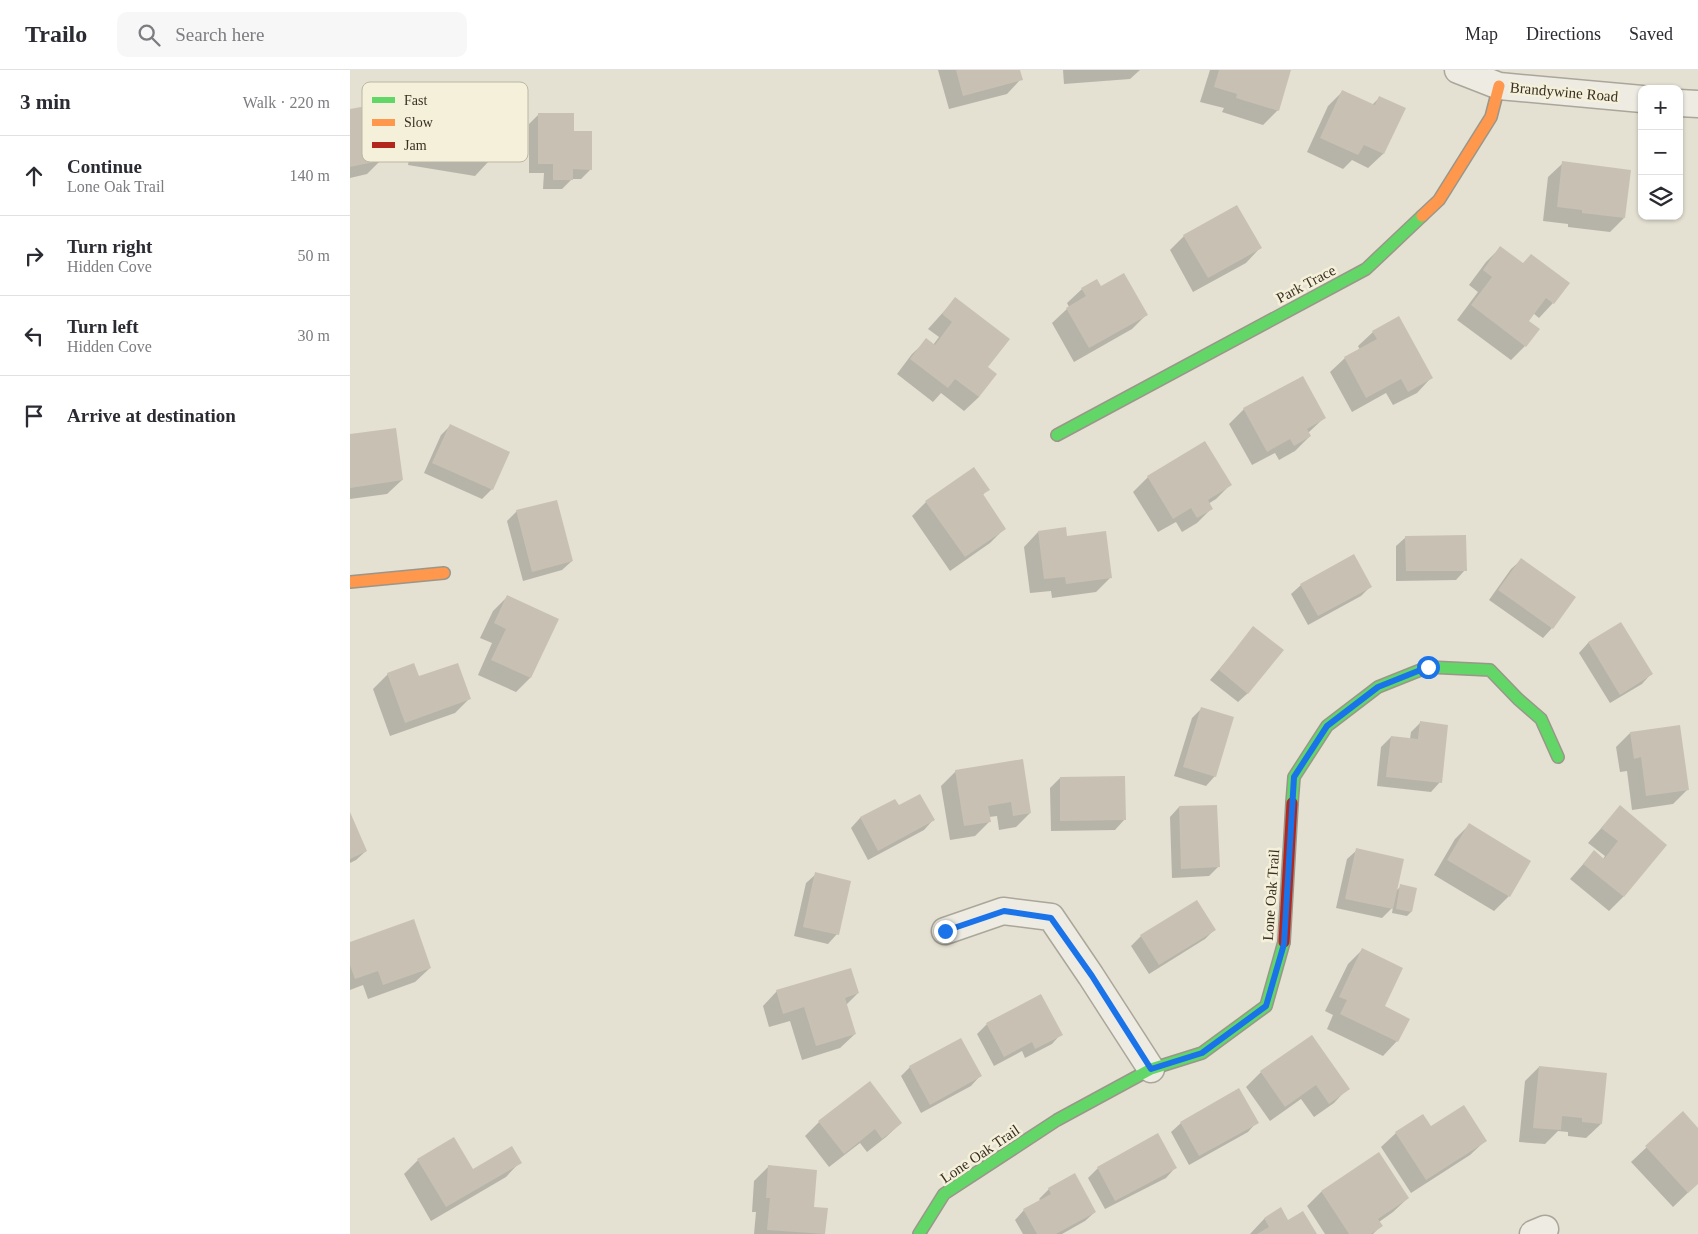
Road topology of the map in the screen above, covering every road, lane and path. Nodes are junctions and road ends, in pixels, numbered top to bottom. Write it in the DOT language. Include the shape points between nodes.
graph roads {
  1 [pos="1458,70"];
  2 [pos="1499,86"];
  3 [pos="1638,99"];
  4 [pos="1683,103"];
  5 [pos="1698,104"];
  6 [pos="1057,435"];
  7 [pos="444,573"];
  8 [pos="350,582"];
  9 [pos="1558,758"];
  10 [pos="945,931"];
  11 [pos="1151,1069"];
  12 [pos="919,1234"];
  1 -- 2 [label="street, Brandywine Road"];
  2 -- 3 [label="street, Brandywine Road"];
  2 -- 6 [label="street, Park Trace" via="1491,117 1439,200 1366,269"];
  4 -- 5 [label="street"];
  7 -- 8 [label="street"];
  9 -- 11 [label="street, Lone Oak Trail" via="1540,718 1490,670 1428,667 1378,687 1327,726 1294,777 1284,944 1266,1006 1202,1053"];
  10 -- 11 [label="street" via="1004,911 1051,918"];
  11 -- 12 [label="street, Lone Oak Trail" via="1057,1120 944,1194"];
}
